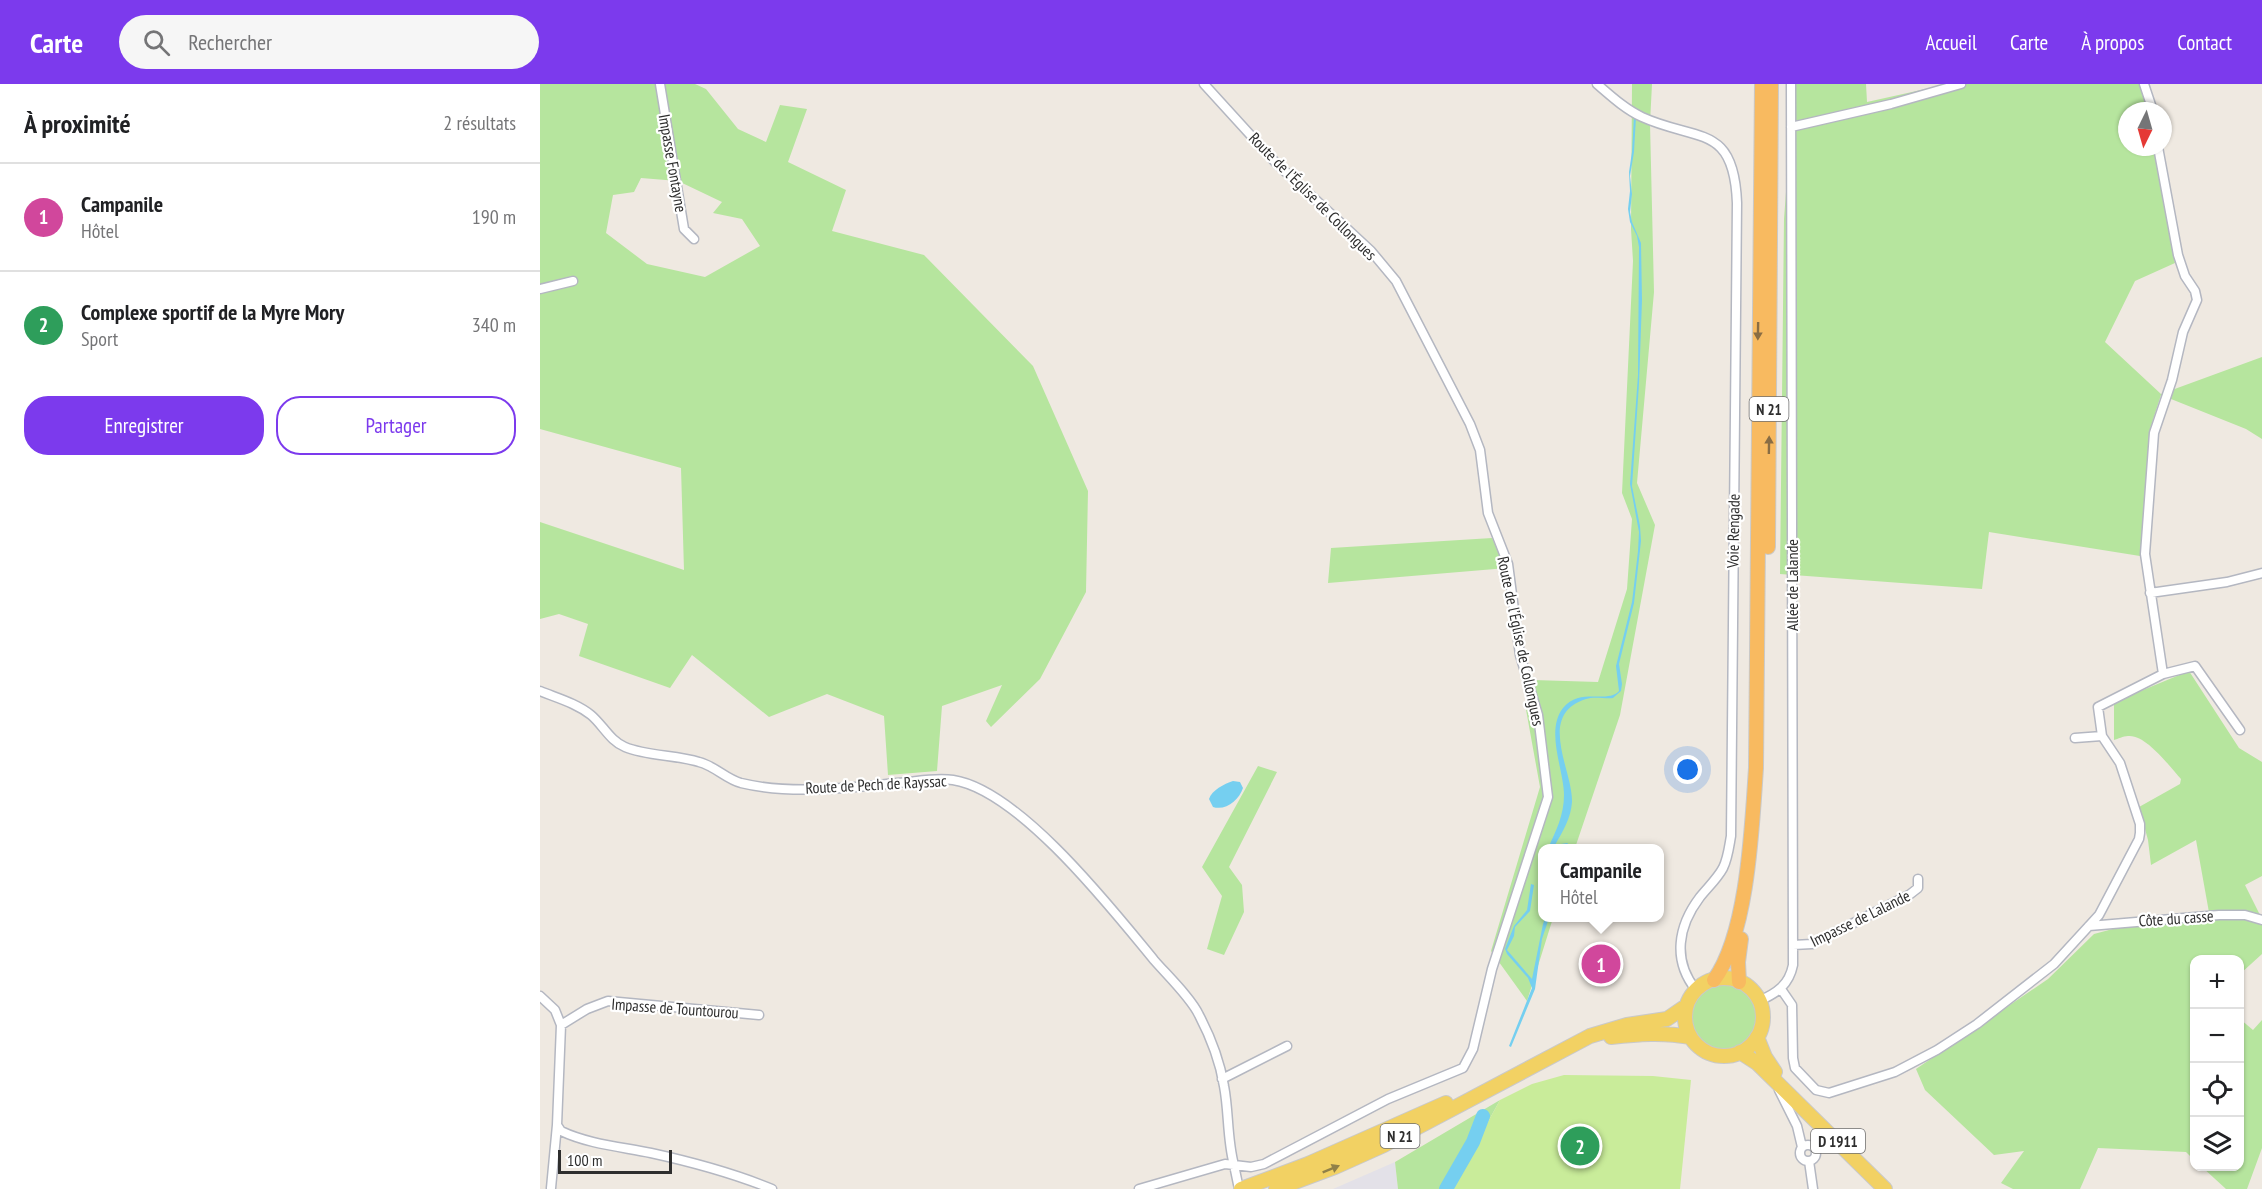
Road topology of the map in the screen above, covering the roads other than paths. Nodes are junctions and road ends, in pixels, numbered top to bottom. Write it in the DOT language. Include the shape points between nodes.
graph roads {
  1 [pos="660,84"];
  2 [pos="1204,84"];
  3 [pos="1597,84"];
  4 [pos="1762,84"];
  5 [pos="1771,84"];
  6 [pos="1791,84"];
  7 [pos="1961,84"];
  8 [pos="2144,84"];
  9 [pos="2150,102"];
  10 [pos="1791,127"];
  11 [pos="2160,156"];
  12 [pos="694,239"];
  13 [pos="573,281"];
  14 [pos="540,289"];
  15 [pos="2262,573"];
  16 [pos="2150,593"];
  17 [pos="2163,674"];
  18 [pos="540,691"];
  19 [pos="2240,730"];
  20 [pos="2102,736"];
  21 [pos="2075,738"];
  22 [pos="1918,879"];
  23 [pos="2262,920"];
  24 [pos="2090,926"];
  25 [pos="1793,945"];
  26 [pos="1714,980"];
  27 [pos="1739,982"];
  28 [pos="1781,989"];
  29 [pos="1696,990"];
  30 [pos="540,996"];
  31 [pos="1759,1001"];
  32 [pos="1686,1006"];
  33 [pos="759,1015"];
  34 [pos="561,1025"];
  35 [pos="1690,1037"];
  36 [pos="1757,1037"];
  37 [pos="1287,1046"];
  38 [pos="1563,1050"];
  39 [pos="1740,1052"];
  40 [pos="1520,1072"];
  41 [pos="1222,1079"];
  42 [pos="1773,1079"];
  43 [pos="1789,1094"];
  44 [pos="557,1125"];
  45 [pos="1802,1147"];
  46 [pos="1809,1161"];
  47 [pos="1234,1166"];
  48 [pos="1285,1187"];
  49 [pos="552,1188"];
  50 [pos="772,1189"];
  51 [pos="1139,1189"];
  52 [pos="1240,1189"];
  53 [pos="1276,1189"];
  54 [pos="1813,1189"];
  55 [pos="1885,1189"];
  1 -- 12 [label="street, Impasse Fontayne" via="684,229"];
  2 -- 47 [label="street, Route de l’Église de Collongues" via="1276,162 1371,251 1396,281 1470,424 1480,450 1488,513 1508,564 1520,655 1538,715 1548,797 1492,969 1473,1049 1463,1068 1388,1099 1264,1164"];
  3 -- 29 [label="street, Voie Rengade" via="1643,117 1713,141 1729,158 1736,177 1731,836 1725,865 1683,925 1680,959"];
  4 -- 26 [label="highway, N 21, one-way" via="1756,768 1752,829 1738,923 1727,960"];
  27 -- 5 [label="highway, N 21, one-way" via="1739,950 1757,851 1766,768"];
  6 -- 10 [label="street, Allée de Lalande"];
  7 -- 10 [label="street"];
  8 -- 9 [label="street"];
  10 -- 25 [label="street, Allée de Lalande"];
  11 -- 16 [label="street" via="2178,255 2197,300 2183,332 2154,433 2145,554"];
  13 -- 14 [label="street"];
  15 -- 16 [label="street"];
  16 -- 17 [label="street"];
  17 -- 19 [label="street" via="2195,666"];
  17 -- 20 [label="street" via="2098,707"];
  18 -- 41 [label="street, Route de Pech de Rayssac" via="579,706 625,747 700,762 740,782 817,789 945,779 967,783 988,793 1054,847 1198,1013"];
  20 -- 21 [label="street"];
  20 -- 24 [label="street" via="2120,763 2140,833"];
  22 -- 25 [label="street, Impasse de Lalande" via="1918,888 1909,895 1812,944"];
  23 -- 24 [label="street, Côte du casse" via="2245,915 2219,915"];
  24 -- 28 [label="street" via="2037,978 1937,1050 1895,1072 1829,1093 1816,1090 1795,1068 1792,1005"];
  25 -- 28 [label="street, Allée de Lalande" via="1791,974"];
  26 -- 27 [label="main road"];
  26 -- 29 [label="main road"];
  27 -- 31 [label="main road"];
  28 -- 31 [label="street"];
  29 -- 32 [label="main road"];
  30 -- 34 [label="street" via="555,1010"];
  31 -- 36 [label="main road" via="1762,1018"];
  32 -- 35 [label="main road"];
  32 -- 38 [label="main road, N 21" via="1667,1019 1609,1030"];
  33 -- 34 [label="street, Impasse de Tountourou" via="608,1001"];
  34 -- 44 [label="street"];
  35 -- 38 [label="main road, N 21" via="1640,1033"];
  35 -- 39 [label="main road" via="1708,1053 1720,1056"];
  36 -- 39 [label="main road"];
  36 -- 43 [label="main road, D 1911"];
  37 -- 41 [label="street"];
  38 -- 40 [label="main road, N 21"];
  39 -- 42 [label="main road, D 1911"];
  48 -- 40 [label="main road, N 21, one-way" via="1384,1145"];
  40 -- 52 [label="main road, N 21" via="1308,1164"];
  41 -- 47 [label="street, Route de Pech de Rayssac"];
  42 -- 43 [label="main road, D 1911"];
  42 -- 45 [label="street" via="1797,1126"];
  43 -- 55 [label="main road, D 1911"];
  44 -- 49 [label="street"];
  44 -- 50 [label="street" via="570,1136 700,1165"];
  45 -- 46 [label="street" via="1800,1155"];
  45 -- 46 [label="street" via="1812,1145 1817,1151"];
  46 -- 54 [label="street"];
  47 -- 51 [label="street" via="1216,1166"];
  47 -- 52 [label="street, Route de Pech de Rayssac"];
  48 -- 53 [label="main road, N 21"];
}
